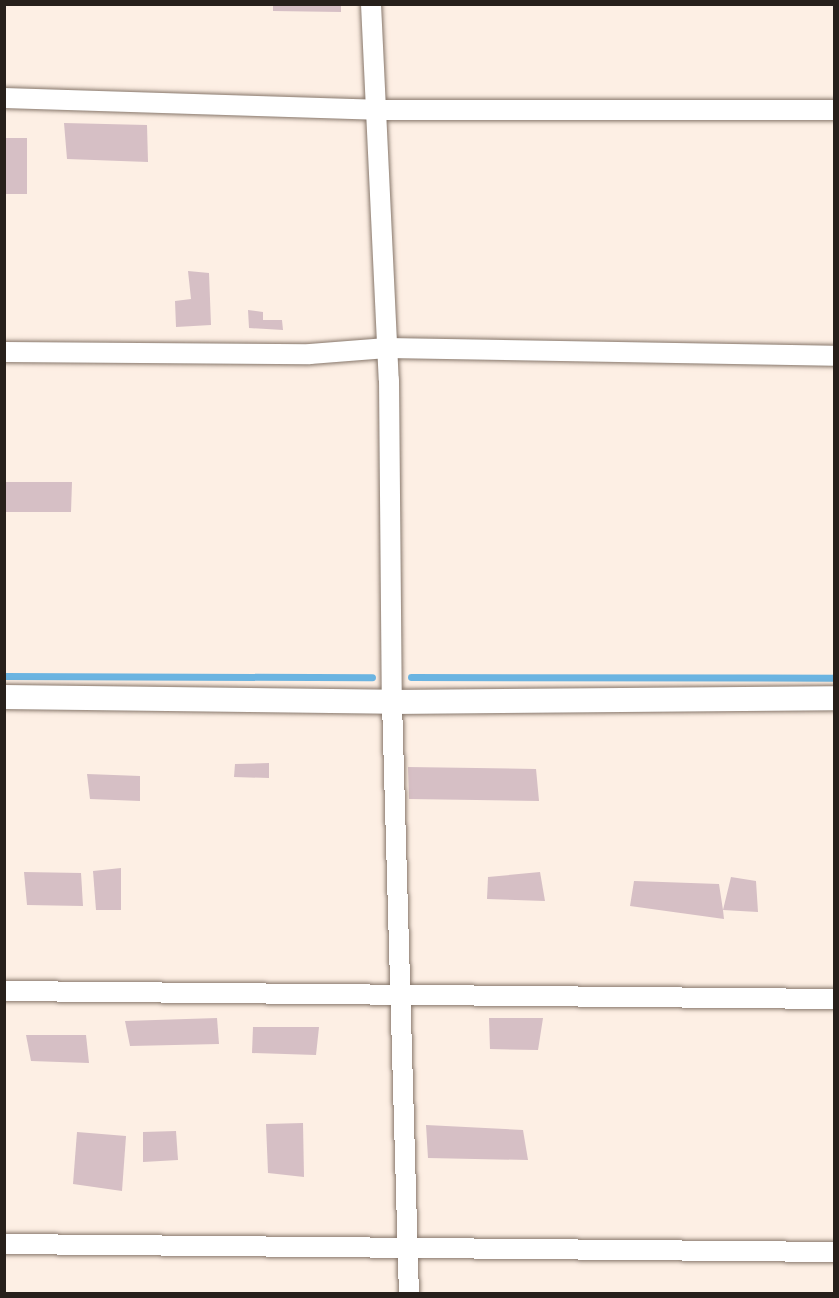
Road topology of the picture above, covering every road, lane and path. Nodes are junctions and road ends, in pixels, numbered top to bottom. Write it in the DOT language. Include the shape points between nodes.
graph roads {
  1 [pos="371,4"];
  2 [pos="4,98"];
  3 [pos="376,110"];
  4 [pos="834,110"];
  5 [pos="387,348"];
  6 [pos="4,352"];
  7 [pos="834,356"];
  8 [pos="4,697"];
  9 [pos="834,698"];
  10 [pos="392,702"];
  11 [pos="4,991"];
  12 [pos="402,994"];
  13 [pos="834,999"];
  14 [pos="4,1244"];
  15 [pos="408,1248"];
  16 [pos="834,1252"];
  17 [pos="409,1293"];
  1 -- 3 [label="street"];
  2 -- 3 [label="street"];
  3 -- 4 [label="street"];
  3 -- 5 [label="street"];
  5 -- 6 [label="street" via="310,354"];
  5 -- 7 [label="street"];
  5 -- 10 [label="street"];
  8 -- 10 [label="street"];
  9 -- 10 [label="street"];
  10 -- 12 [label="street"];
  11 -- 12 [label="street"];
  12 -- 13 [label="street"];
  12 -- 15 [label="street"];
  14 -- 15 [label="street"];
  15 -- 16 [label="street"];
  15 -- 17 [label="street"];
}
